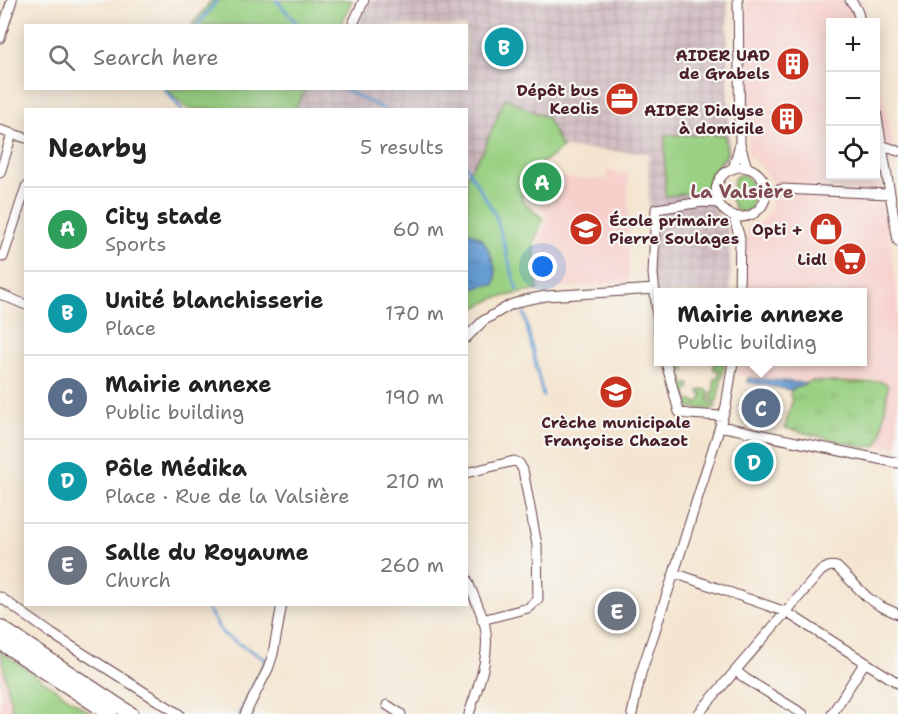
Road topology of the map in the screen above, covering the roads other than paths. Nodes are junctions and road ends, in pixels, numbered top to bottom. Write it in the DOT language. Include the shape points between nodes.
graph roads {
  1 [pos="12,0"];
  2 [pos="364,0"];
  3 [pos="738,0"];
  4 [pos="850,0"];
  5 [pos="860,18"];
  6 [pos="353,24"];
  7 [pos="0,38"];
  8 [pos="878,126"];
  9 [pos="0,130"];
  10 [pos="12,134"];
  11 [pos="24,137"];
  12 [pos="740,144"];
  13 [pos="881,145"];
  14 [pos="898,152"];
  15 [pos="733,168"];
  16 [pos="747,168"];
  17 [pos="0,173"];
  18 [pos="764,182"];
  19 [pos="782,189"];
  20 [pos="716,192"];
  21 [pos="24,193"];
  22 [pos="766,194"];
  23 [pos="889,194"];
  24 [pos="702,202"];
  25 [pos="719,203"];
  26 [pos="733,215"];
  27 [pos="749,215"];
  28 [pos="740,238"];
  29 [pos="898,241"];
  30 [pos="0,256"];
  31 [pos="655,288"];
  32 [pos="739,288"];
  33 [pos="654,289"];
  34 [pos="0,294"];
  35 [pos="24,303"];
  36 [pos="468,332"];
  37 [pos="667,366"];
  38 [pos="732,366"];
  39 [pos="721,421"];
  40 [pos="898,463"];
  41 [pos="468,472"];
  42 [pos="674,573"];
  43 [pos="468,583"];
  44 [pos="0,597"];
  45 [pos="282,606"];
  46 [pos="786,612"];
  47 [pos="898,614"];
  48 [pos="482,620"];
  49 [pos="0,627"];
  50 [pos="0,642"];
  51 [pos="866,662"];
  52 [pos="736,671"];
  53 [pos="898,683"];
  54 [pos="387,705"];
  55 [pos="110,714"];
  56 [pos="131,714"];
  57 [pos="178,714"];
  58 [pos="245,714"];
  59 [pos="401,714"];
  60 [pos="469,714"];
  61 [pos="632,714"];
  62 [pos="699,714"];
  63 [pos="803,714"];
  64 [pos="832,714"];
  1 -- 7 [label="street"];
  2 -- 6 [label="street"];
  3 -- 12 [label="street"];
  4 -- 5 [label="street"];
  8 -- 13 [label="street"];
  9 -- 10 [label="street"];
  10 -- 11 [label="street"];
  10 -- 17 [label="street"];
  12 -- 15 [label="street"];
  12 -- 16 [label="street"];
  13 -- 14 [label="street"];
  13 -- 23 [label="street"];
  15 -- 16 [label="street"];
  15 -- 20 [label="street" via="721,178"];
  16 -- 18 [label="street"];
  18 -- 19 [label="street"];
  18 -- 22 [label="street"];
  19 -- 22 [label="street"];
  19 -- 23 [label="street"];
  20 -- 24 [label="street"];
  20 -- 25 [label="street"];
  21 -- 30 [label="street" via="3,257"];
  22 -- 27 [label="street" via="761,207"];
  23 -- 29 [label="street"];
  24 -- 25 [label="street"];
  24 -- 31 [label="street" via="656,208"];
  25 -- 26 [label="street"];
  26 -- 27 [label="street"];
  26 -- 28 [label="street"];
  27 -- 28 [label="street"];
  28 -- 32 [label="street"];
  33 -- 36 [label="street" via="532,298 510,305"];
  34 -- 35 [label="street"];
  37 -- 39 [label="street" via="679,412"];
  38 -- 39 [label="street"];
  39 -- 40 [label="street"];
  39 -- 42 [label="street"];
  41 -- 48 [label="street" via="519,463 537,545 538,599 528,608"];
  42 -- 46 [label="street"];
  42 -- 61 [label="street" via="641,673"];
  43 -- 48 [label="street"];
  44 -- 57 [label="street"];
  45 -- 58 [label="street" via="268,669"];
  46 -- 47 [label="street" via="832,565 867,597"];
  46 -- 51 [label="street"];
  46 -- 52 [label="street"];
  48 -- 60 [label="street" via="486,657"];
  49 -- 56 [label="main road"];
  50 -- 55 [label="main road"];
  51 -- 53 [label="street"];
  51 -- 64 [label="street"];
  52 -- 62 [label="street"];
  52 -- 63 [label="street"];
  54 -- 59 [label="street"];
}
